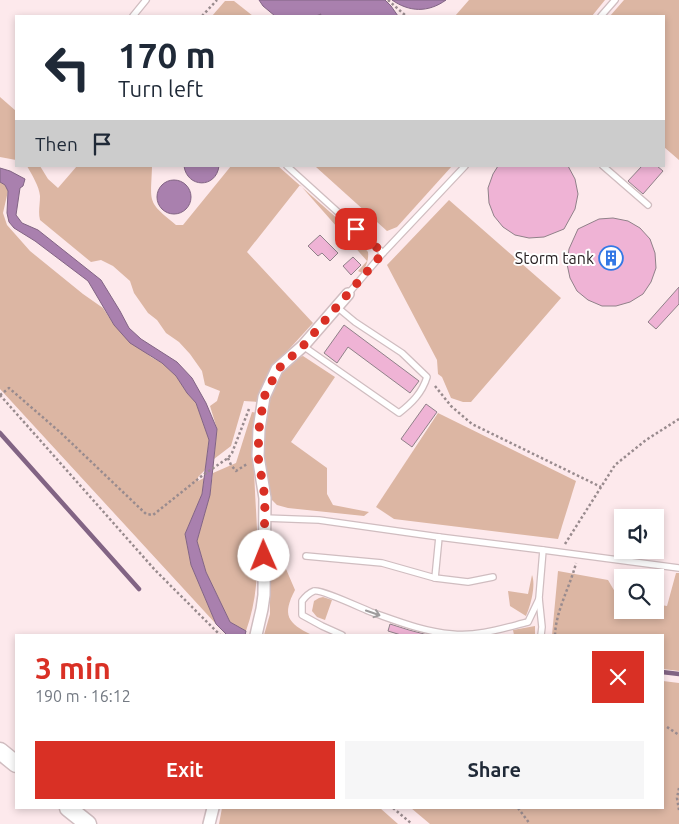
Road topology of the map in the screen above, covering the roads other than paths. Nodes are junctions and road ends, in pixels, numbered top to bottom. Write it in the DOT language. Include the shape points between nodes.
graph roads {
  1 [pos="146,0"];
  2 [pos="615,0"];
  3 [pos="134,15"];
  4 [pos="602,15"];
  5 [pos="288,167"];
  6 [pos="464,167"];
  7 [pos="604,167"];
  8 [pos="648,205"];
  9 [pos="383,253"];
  10 [pos="348,294"];
  11 [pos="337,307"];
  12 [pos="303,346"];
  13 [pos="264,518"];
  14 [pos="439,537"];
  15 [pos="543,550"];
  16 [pos="306,556"];
  17 [pos="679,568"];
  18 [pos="494,577"];
  19 [pos="435,578"];
  20 [pos="540,598"];
  21 [pos="256,634"];
  22 [pos="340,634"];
  23 [pos="454,634"];
  24 [pos="454,634"];
  25 [pos="475,634"];
  26 [pos="475,634"];
  27 [pos="541,634"];
  28 [pos="0,751"];
  29 [pos="15,763"];
  30 [pos="69,809"];
  31 [pos="213,809"];
  32 [pos="88,824"];
  33 [pos="209,824"];
  1 -- 3 [label="lane"];
  2 -- 4 [label="lane"];
  5 -- 9 [label="lane"];
  6 -- 9 [label="lane"];
  7 -- 8 [label="lane"];
  9 -- 10 [label="lane"];
  10 -- 11 [label="street"];
  11 -- 12 [label="street"];
  11 -- 12 [label="lane" via="402,353 427,377 413,403 399,413"];
  12 -- 13 [label="street" via="278,369 264,397 258,456 265,498"];
  13 -- 14 [label="lane" via="319,520"];
  13 -- 21 [label="street" via="264,595"];
  14 -- 15 [label="lane"];
  14 -- 19 [label="lane"];
  15 -- 17 [label="lane"];
  15 -- 20 [label="lane"];
  16 -- 19 [label="lane" via="382,563"];
  18 -- 19 [label="lane" via="468,582"];
  26 -- 20 [label="lane, one-way" via="528,622"];
  20 -- 27 [label="lane"];
  22 -- 23 [label="lane, one-way" via="302,615 302,601 306,596 321,591 353,606 429,631"];
  24 -- 25 [label="lane, one-way"];
  28 -- 29 [label="street"];
  30 -- 32 [label="street"];
  31 -- 33 [label="street"];
}
